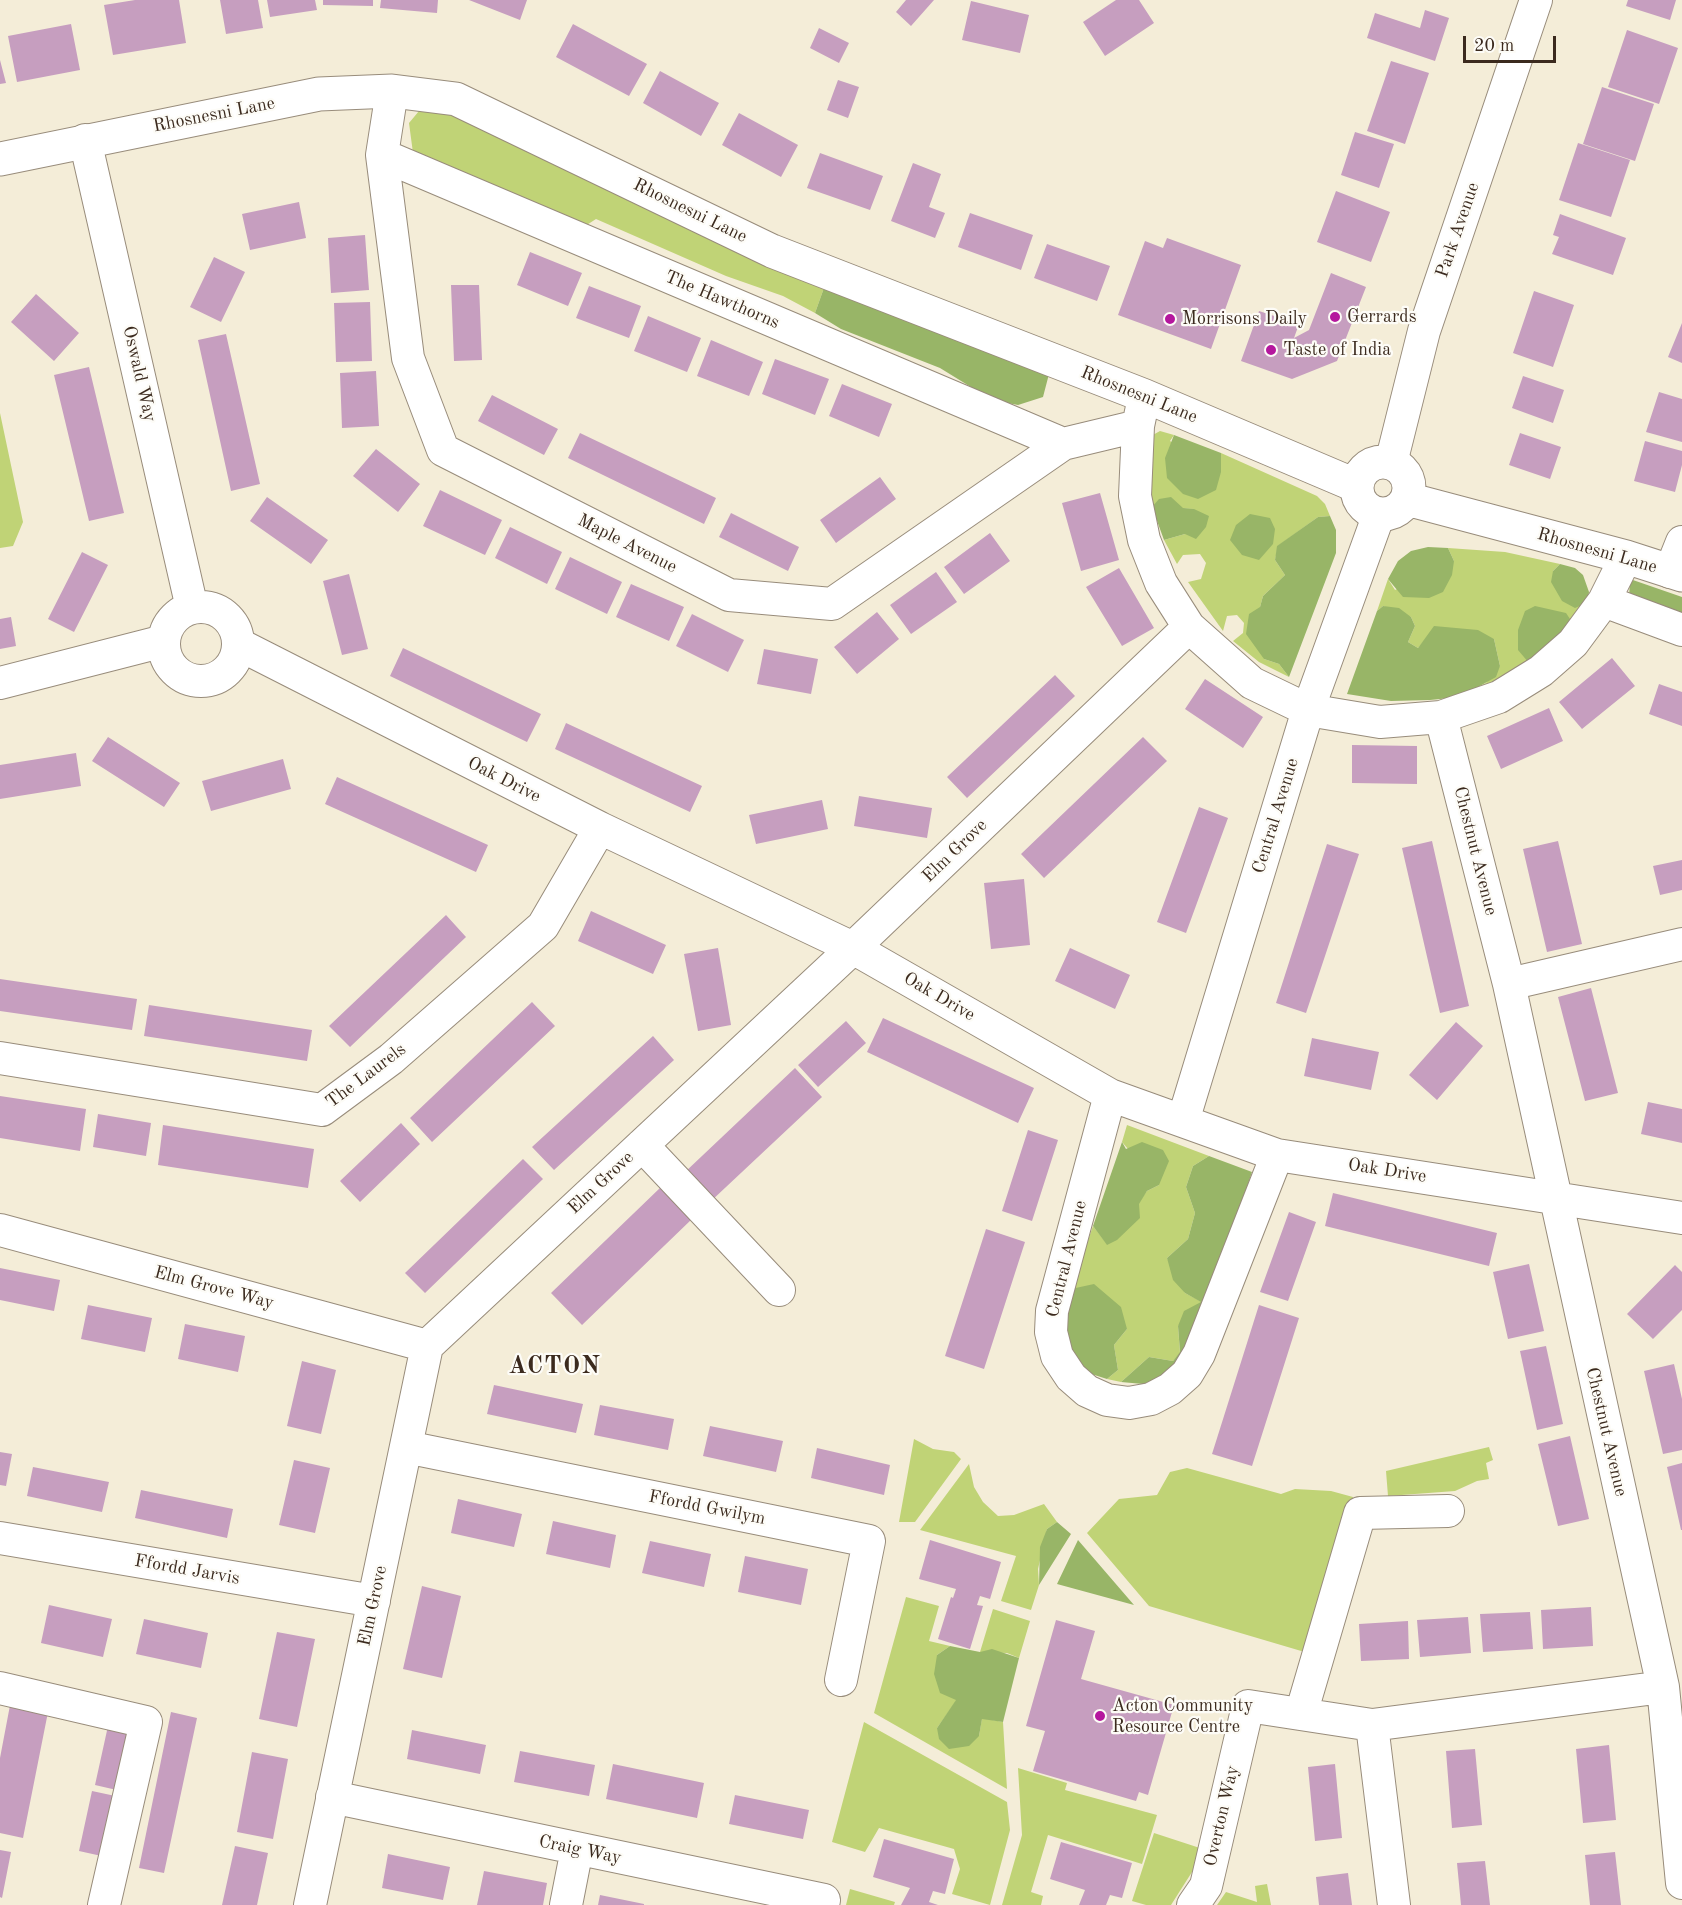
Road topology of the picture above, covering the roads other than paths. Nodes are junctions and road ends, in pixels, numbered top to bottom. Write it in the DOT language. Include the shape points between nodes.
graph roads {
  1 [pos="1536,0"];
  2 [pos="392,91"];
  3 [pos="85,140"];
  4 [pos="382,155"];
  5 [pos="0,159"];
  6 [pos="1141,411"];
  7 [pos="1063,444"];
  8 [pos="1391,463"];
  9 [pos="1357,486"];
  10 [pos="1407,499"];
  11 [pos="1379,514"];
  12 [pos="1682,542"];
  13 [pos="1626,557"];
  14 [pos="1676,574"];
  15 [pos="1604,601"];
  16 [pos="192,608"];
  17 [pos="1189,627"];
  18 [pos="1682,630"];
  19 [pos="165,641"];
  20 [pos="238,644"];
  21 [pos="0,683"];
  22 [pos="1308,710"];
  23 [pos="1441,717"];
  24 [pos="600,828"];
  25 [pos="1682,944"];
  26 [pos="853,948"];
  27 [pos="1509,984"];
  28 [pos="0,1058"];
  29 [pos="1110,1095"];
  30 [pos="1183,1121"];
  31 [pos="642,1145"];
  32 [pos="1276,1155"];
  33 [pos="1554,1197"];
  34 [pos="1682,1218"];
  35 [pos="0,1230"];
  36 [pos="778,1290"];
  37 [pos="427,1346"];
  38 [pos="406,1447"];
  39 [pos="1448,1510"];
  40 [pos="0,1538"];
  41 [pos="374,1601"];
  42 [pos="841,1680"];
  43 [pos="1663,1687"];
  44 [pos="0,1688"];
  45 [pos="1301,1714"];
  46 [pos="1372,1725"];
  47 [pos="1676,1748"];
  48 [pos="332,1797"];
  49 [pos="577,1850"];
  50 [pos="1682,1883"];
  51 [pos="104,1905"];
  52 [pos="310,1905"];
  53 [pos="566,1905"];
  54 [pos="823,1905"];
  55 [pos="1193,1905"];
  56 [pos="1394,1905"];
  1 -- 8 [label="street, Park Avenue" via="1424,331"];
  2 -- 3 [label="main road, Rhosnesni Lane" via="319,94"];
  2 -- 4 [label="street, Maple Avenue"];
  2 -- 6 [label="main road, Rhosnesni Lane" via="456,99 772,251"];
  3 -- 5 [label="main road, Rhosnesni Lane"];
  3 -- 16 [label="street, Oswald Way"];
  4 -- 7 [label="street, The Hawthorns"];
  4 -- 7 [label="street, Maple Avenue" via="408,358 443,450 729,595 832,604"];
  6 -- 7 [label="street, Maple Avenue"];
  6 -- 9 [label="main road, Rhosnesni Lane"];
  6 -- 17 [label="street" via="1136,496 1144,540 1161,583"];
  8 -- 9 [label="main road" via="1369,466"];
  8 -- 10 [label="main road" via="1405,474 1410,490"];
  9 -- 11 [label="main road" via="1360,501"];
  10 -- 11 [label="main road" via="1396,511"];
  10 -- 13 [label="main road, Rhosnesni Lane"];
  11 -- 22 [label="street, Central Avenue"];
  12 -- 14 [label="street"];
  13 -- 14 [label="main road, Rhosnesni Lane"];
  13 -- 15 [label="street"];
  15 -- 18 [label="street"];
  15 -- 23 [label="street" via="1573,643 1541,670 1499,697"];
  16 -- 19 [label="street" via="173,620"];
  16 -- 20 [label="street" via="214,609 224,615"];
  17 -- 22 [label="street" via="1252,683"];
  17 -- 26 [label="street, Elm Grove"];
  19 -- 20 [label="street" via="170,664 188,679 200,681 212,680 231,666"];
  19 -- 21 [label="street"];
  20 -- 24 [label="street, Oak Drive"];
  22 -- 23 [label="street" via="1380,722"];
  22 -- 30 [label="street, Central Avenue"];
  23 -- 27 [label="street, Chestnut Avenue"];
  24 -- 26 [label="street, Oak Drive"];
  24 -- 28 [label="street, The Laurels" via="543,926 391,1059 322,1110"];
  25 -- 27 [label="street"];
  26 -- 29 [label="street, Oak Drive"];
  26 -- 31 [label="street, Elm Grove"];
  27 -- 33 [label="street, Chestnut Avenue"];
  29 -- 30 [label="street, Oak Drive"];
  29 -- 32 [label="street, Central Avenue" via="1052,1311 1051,1332 1057,1356 1071,1377 1087,1391 1107,1400 1150,1399 1187,1374 1199,1354"];
  30 -- 32 [label="street, Oak Drive"];
  31 -- 36 [label="street"];
  31 -- 37 [label="street, Elm Grove"];
  32 -- 33 [label="street, Oak Drive"];
  33 -- 34 [label="street, Oak Drive"];
  33 -- 43 [label="street, Chestnut Avenue"];
  35 -- 37 [label="street, Elm Grove Way"];
  37 -- 38 [label="street, Elm Grove"];
  38 -- 41 [label="street, Elm Grove"];
  38 -- 42 [label="street, Ffordd Gwilym" via="869,1541"];
  39 -- 45 [label="street" via="1360,1513"];
  40 -- 41 [label="street, Ffordd Jarvis"];
  41 -- 48 [label="street, Elm Grove"];
  43 -- 46 [label="street, Overton Way"];
  43 -- 47 [label="street, Chestnut Avenue"];
  44 -- 51 [label="street" via="146,1722"];
  45 -- 46 [label="street, Overton Way"];
  45 -- 55 [label="street, Overton Way" via="1248,1706 1206,1886"];
  46 -- 56 [label="street"];
  47 -- 50 [label="street, Chestnut Avenue"];
  48 -- 49 [label="street, Craig Way"];
  48 -- 52 [label="street, Elm Grove"];
  49 -- 53 [label="street"];
  49 -- 54 [label="street, Craig Way" via="824,1900"];
}
